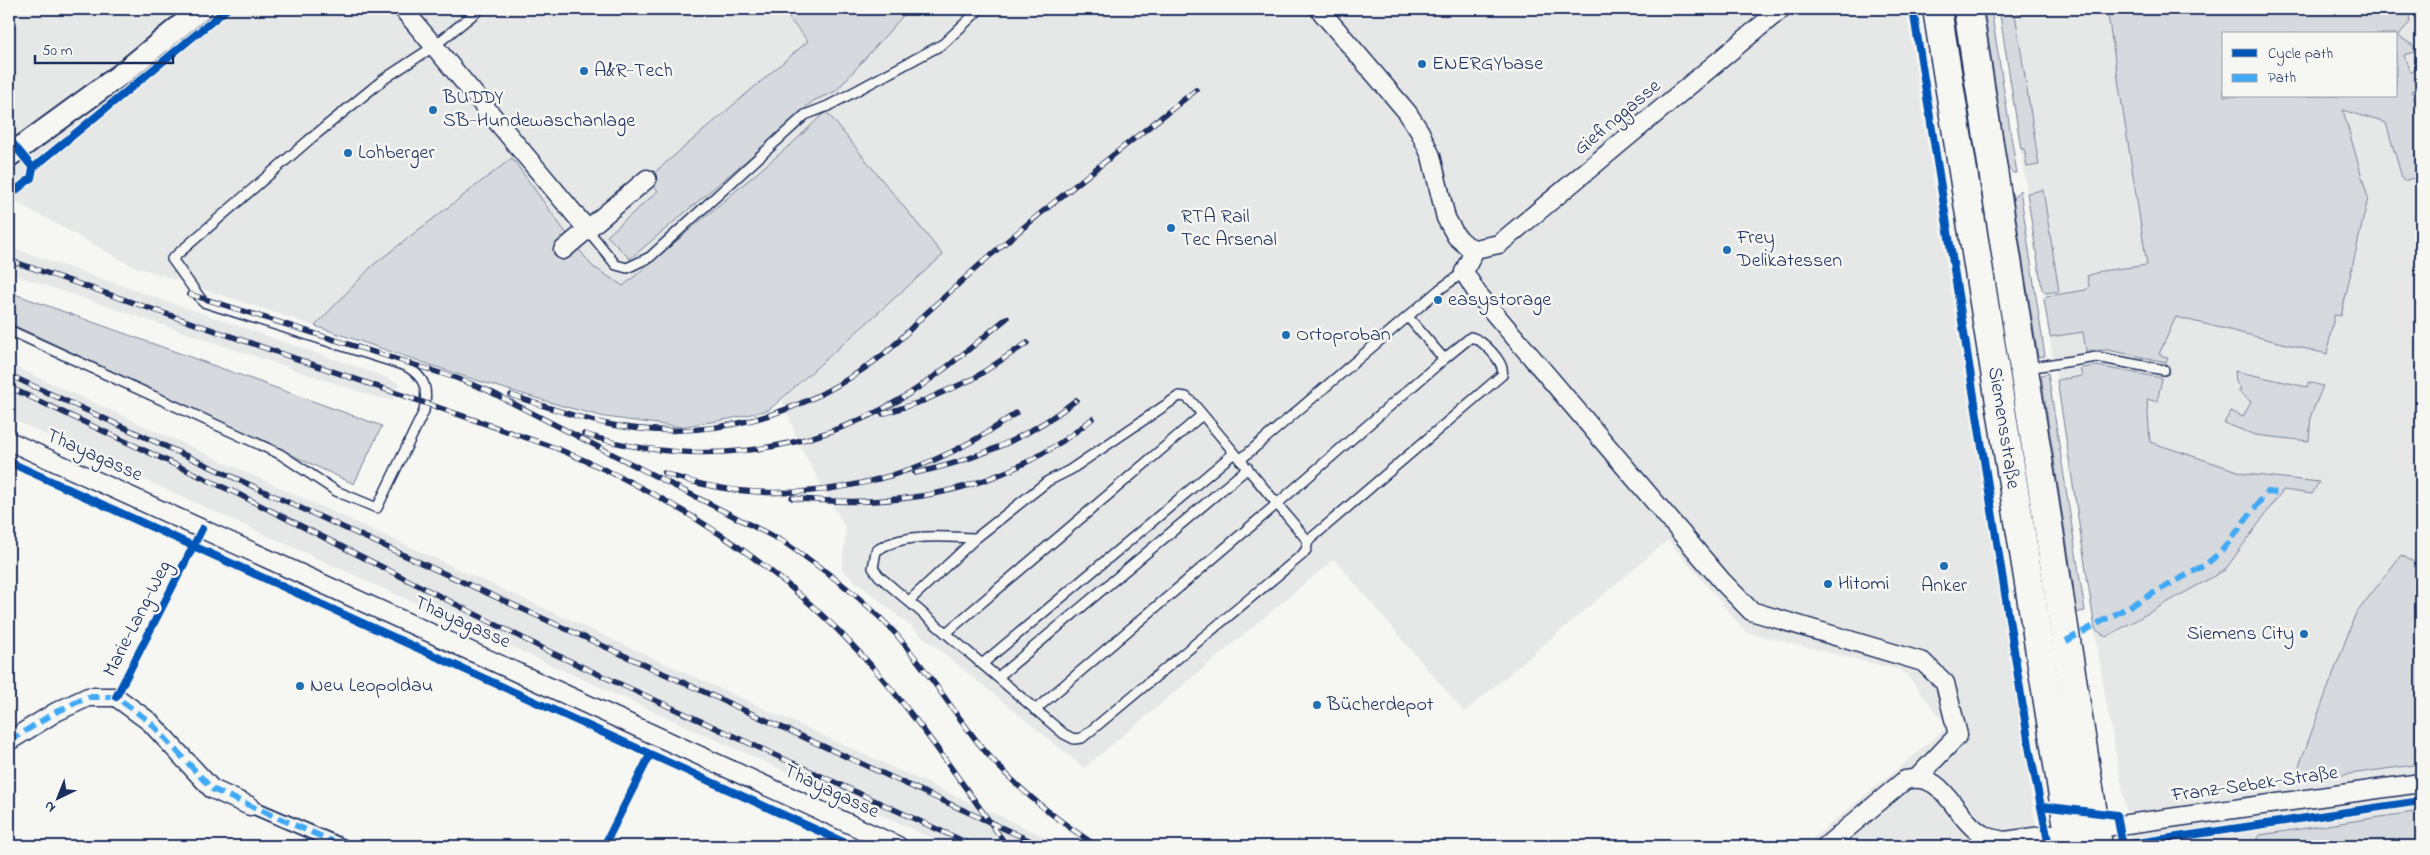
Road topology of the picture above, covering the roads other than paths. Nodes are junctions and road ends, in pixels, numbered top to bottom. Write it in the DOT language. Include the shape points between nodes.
graph roads {
  1 [pos="201,9"];
  2 [pos="403,9"];
  3 [pos="480,9"];
  4 [pos="980,9"];
  5 [pos="1320,9"];
  6 [pos="1781,9"];
  7 [pos="1937,9"];
  8 [pos="1968,9"];
  9 [pos="433,47"];
  10 [pos="9,156"];
  11 [pos="647,180"];
  12 [pos="587,229"];
  13 [pos="1475,249"];
  14 [pos="563,250"];
  15 [pos="1464,272"];
  16 [pos="1408,317"];
  17 [pos="9,330"];
  18 [pos="1444,359"];
  19 [pos="2024,369"];
  20 [pos="2164,370"];
  21 [pos="1202,415"];
  22 [pos="9,441"];
  23 [pos="1237,457"];
  24 [pos="1248,468"];
  25 [pos="1278,503"];
  26 [pos="976,538"];
  27 [pos="1308,541"];
  28 [pos="909,601"];
  29 [pos="946,633"];
  30 [pos="982,664"];
  31 [pos="998,678"];
  32 [pos="1035,710"];
  33 [pos="9,741"];
  34 [pos="1918,777"];
  35 [pos="2421,783"];
  36 [pos="250,806"];
  37 [pos="2097,838"];
  38 [pos="2070,840"];
  39 [pos="343,846"];
  40 [pos="898,846"];
  41 [pos="1826,846"];
  1 -- 10 [label="street" via="124,72"];
  2 -- 9 [label="street"];
  3 -- 9 [label="lane"];
  4 -- 12 [label="lane" via="943,44 828,106 805,115 650,257 627,268 616,265"];
  5 -- 13 [label="street" via="1407,112 1420,132 1431,156 1450,228 1461,242"];
  6 -- 13 [label="street, Giefinggasse" via="1506,239 1492,247"];
  7 -- 38 [label="main road, Siemensstraße"];
  8 -- 19 [label="main road, Siemensstraße"];
  9 -- 12 [label="street"];
  9 -- 17 [label="lane" via="384,78 172,259 203,302 406,366 415,372 427,394 424,411 377,508 336,491 280,454"];
  11 -- 12 [label="street"];
  12 -- 14 [label="street"];
  13 -- 15 [label="street"];
  15 -- 16 [label="lane"];
  15 -- 34 [label="street" via="1477,293 1722,581 1752,611 1923,662 1945,683 1958,736"];
  16 -- 18 [label="lane"];
  16 -- 23 [label="lane"];
  18 -- 25 [label="lane"];
  18 -- 27 [label="lane" via="1471,337 1480,341 1504,371 1499,379"];
  19 -- 20 [label="lane" via="2097,357"];
  19 -- 37 [label="main road, Siemensstraße"];
  21 -- 23 [label="lane"];
  21 -- 26 [label="lane" via="1186,397 1171,400 1070,470 1048,481"];
  21 -- 29 [label="lane"];
  22 -- 40 [label="street, Thayagasse"];
  23 -- 24 [label="lane"];
  23 -- 30 [label="lane"];
  24 -- 25 [label="lane"];
  24 -- 31 [label="lane"];
  25 -- 27 [label="lane"];
  25 -- 32 [label="lane"];
  26 -- 28 [label="lane"];
  26 -- 28 [label="lane" via="927,536 884,545 876,551 873,568"];
  27 -- 32 [label="lane" via="1302,555 1082,738 1074,740"];
  28 -- 29 [label="lane"];
  29 -- 30 [label="lane"];
  30 -- 31 [label="lane"];
  31 -- 32 [label="lane"];
  33 -- 36 [label="street" via="88,697 116,698 150,722 212,789"];
  34 -- 38 [label="street, Franz-Sebek-Straße" via="1938,786 1964,818 1989,838 2005,841"];
  34 -- 41 [label="street" via="1904,780"];
  35 -- 37 [label="street, Franz-Sebek-Straße"];
  36 -- 39 [label="street"];
  37 -- 38 [label="street, Franz-Sebek-Straße"];
}
